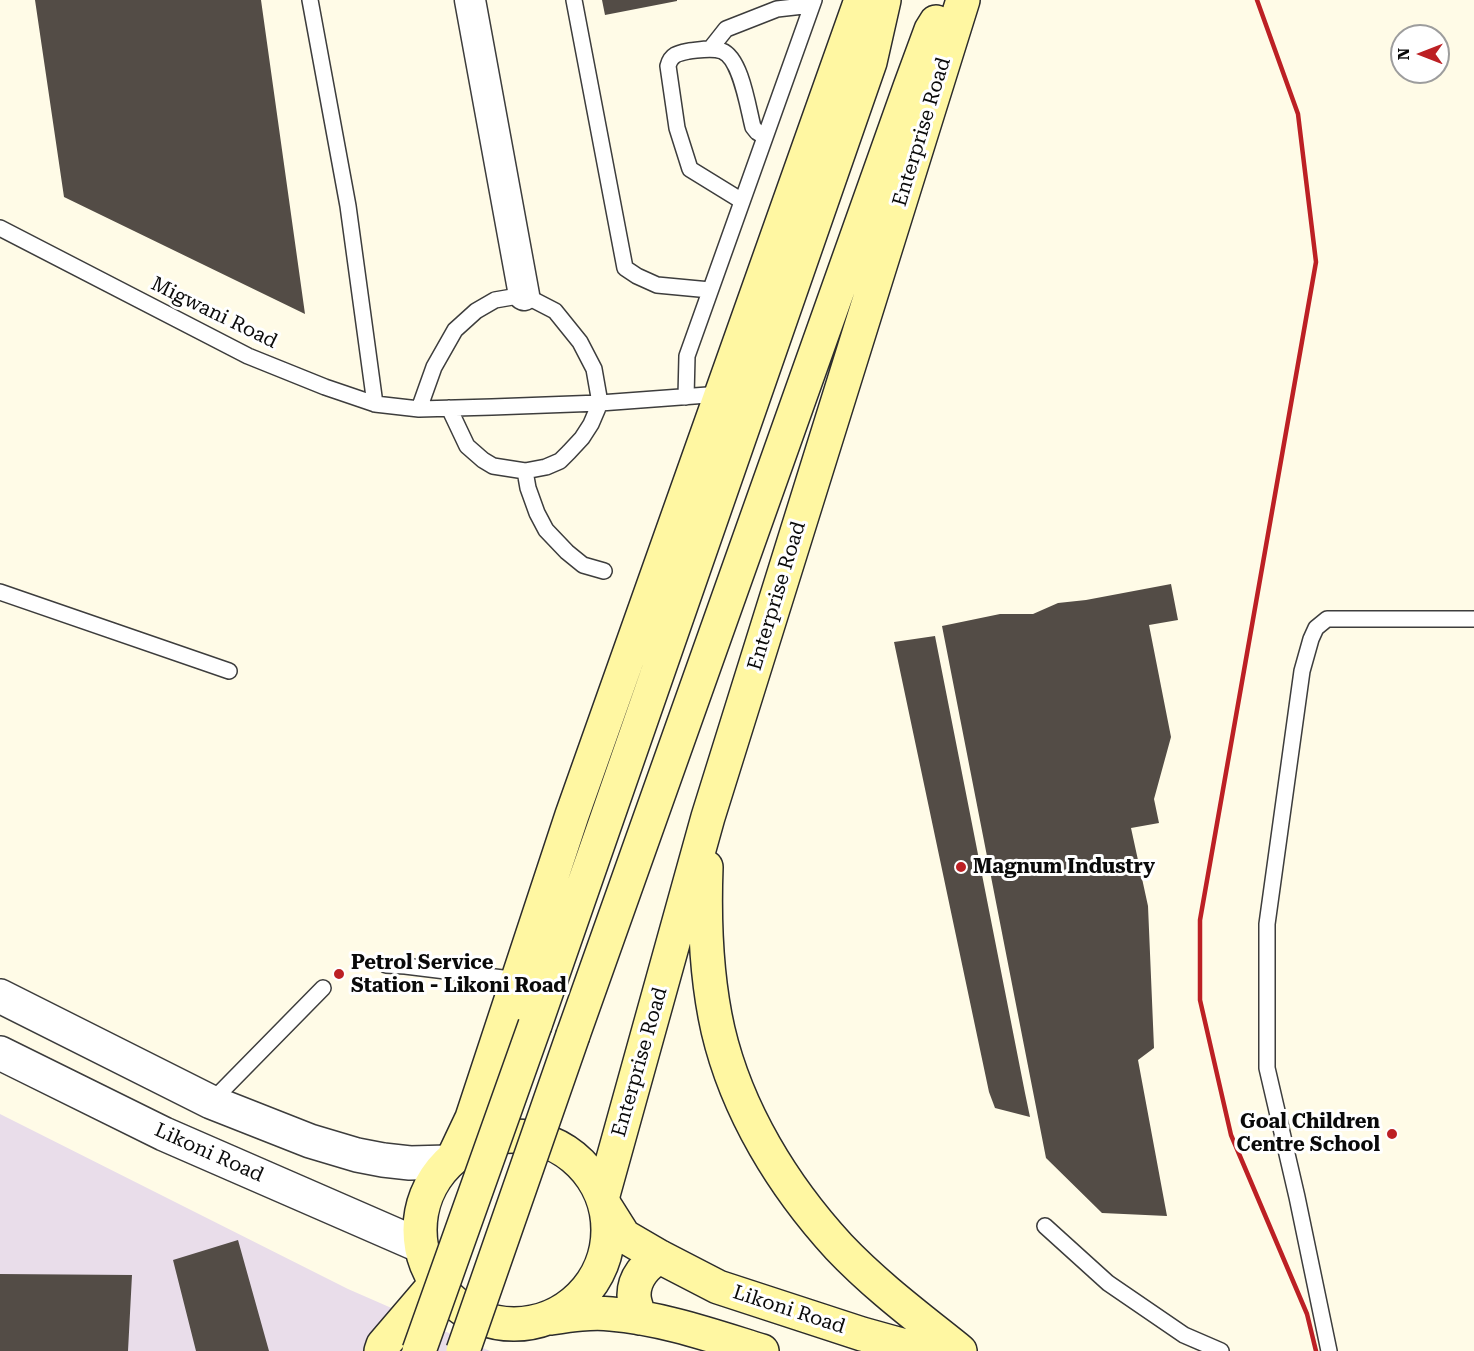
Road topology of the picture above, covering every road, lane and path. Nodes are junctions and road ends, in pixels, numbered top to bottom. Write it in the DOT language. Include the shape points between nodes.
graph roads {
  1 [pos="310,0"];
  2 [pos="470,0"];
  3 [pos="574,0"];
  4 [pos="861,0"];
  5 [pos="884,0"];
  6 [pos="949,0"];
  7 [pos="963,0"];
  8 [pos="813,3"];
  9 [pos="711,48"];
  10 [pos="765,137"];
  11 [pos="742,201"];
  12 [pos="0,228"];
  13 [pos="710,290"];
  14 [pos="524,295"];
  15 [pos="721,394"];
  16 [pos="686,397"];
  17 [pos="600,403"];
  18 [pos="375,404"];
  19 [pos="449,408"];
  20 [pos="419,409"];
  21 [pos="525,471"];
  22 [pos="604,571"];
  23 [pos="0,592"];
  24 [pos="1474,619"];
  25 [pos="229,671"];
  26 [pos="708,817"];
  27 [pos="386,965"];
  28 [pos="519,980"];
  29 [pos="323,988"];
  30 [pos="0,996"];
  31 [pos="0,1053"];
  32 [pos="211,1102"];
  33 [pos="451,1159"];
  34 [pos="605,1202"];
  35 [pos="1045,1226"];
  36 [pos="421,1246"];
  37 [pos="660,1257"];
  38 [pos="436,1282"];
  39 [pos="640,1318"];
  40 [pos="541,1320"];
  41 [pos="700,1341"];
  42 [pos="381,1351"];
  43 [pos="419,1351"];
  44 [pos="464,1351"];
  45 [pos="506,1351"];
  46 [pos="762,1351"];
  47 [pos="923,1351"];
  48 [pos="960,1351"];
  49 [pos="1221,1351"];
  50 [pos="1329,1351"];
  1 -- 18 [label="lane" via="348,206"];
  2 -- 14 [label="street"];
  3 -- 13 [label="lane" via="625,267 657,285"];
  4 -- 15 [label="main road"];
  5 -- 43 [label="main road, bridge" via="870,62"];
  6 -- 44 [label="main road, bridge" via="931,30 906,98"];
  7 -- 26 [label="main road, Enterprise Road"];
  8 -- 9 [label="lane" via="777,9 726,29"];
  8 -- 10 [label="lane"];
  9 -- 10 [label="lane" via="731,57 753,127"];
  9 -- 11 [label="lane" via="681,53 670,60 677,128 690,169"];
  10 -- 11 [label="lane"];
  11 -- 13 [label="lane"];
  12 -- 18 [label="lane, Migwani Road" via="248,356"];
  13 -- 16 [label="lane" via="687,356"];
  14 -- 17 [label="lane" via="555,311 580,342 594,369"];
  14 -- 20 [label="lane" via="495,300 455,330 434,367"];
  15 -- 16 [label="lane, Migwani Road"];
  15 -- 28 [label="main road" via="572,815"];
  16 -- 17 [label="lane, Migwani Road"];
  17 -- 19 [label="lane, Migwani Road"];
  17 -- 21 [label="lane" via="591,424 569,452 546,467"];
  18 -- 20 [label="lane, Migwani Road"];
  19 -- 20 [label="lane, Migwani Road"];
  19 -- 21 [label="lane" via="467,446 483,460 493,466"];
  21 -- 22 [label="lane" via="546,530 583,565"];
  23 -- 25 [label="lane"];
  24 -- 50 [label="lane" via="1326,619 1316,628 1302,671 1267,924 1268,1068"];
  26 -- 34 [label="main road, Enterprise Road"];
  26 -- 48 [label="main road" via="708,964 718,1029 760,1138 795,1194 839,1247 886,1292"];
  27 -- 28 [label="lane"];
  28 -- 33 [label="main road" via="472,1118"];
  29 -- 32 [label="lane"];
  30 -- 32 [label="street"];
  31 -- 36 [label="street, Likoni Road" via="164,1134"];
  32 -- 33 [label="street" via="357,1155 410,1163"];
  33 -- 34 [label="main road" via="480,1141 509,1134 538,1138 565,1150 588,1169"];
  33 -- 36 [label="main road" via="430,1187 421,1216"];
  34 -- 37 [label="main road, Likoni Road" via="624,1236"];
  34 -- 40 [label="main road" via="609,1235 604,1261 592,1285 573,1304"];
  35 -- 49 [label="lane" via="1108,1283 1184,1335"];
  36 -- 38 [label="main road"];
  37 -- 39 [label="main road" via="650,1262 636,1283 635,1303"];
  37 -- 47 [label="main road, Likoni Road" via="718,1287"];
  38 -- 40 [label="main road" via="467,1312 488,1321 509,1325"];
  38 -- 42 [label="main road"];
  39 -- 40 [label="main road" via="585,1314"];
  39 -- 41 [label="main road"];
  40 -- 45 [label="main road"];
  41 -- 46 [label="main road"];
}
